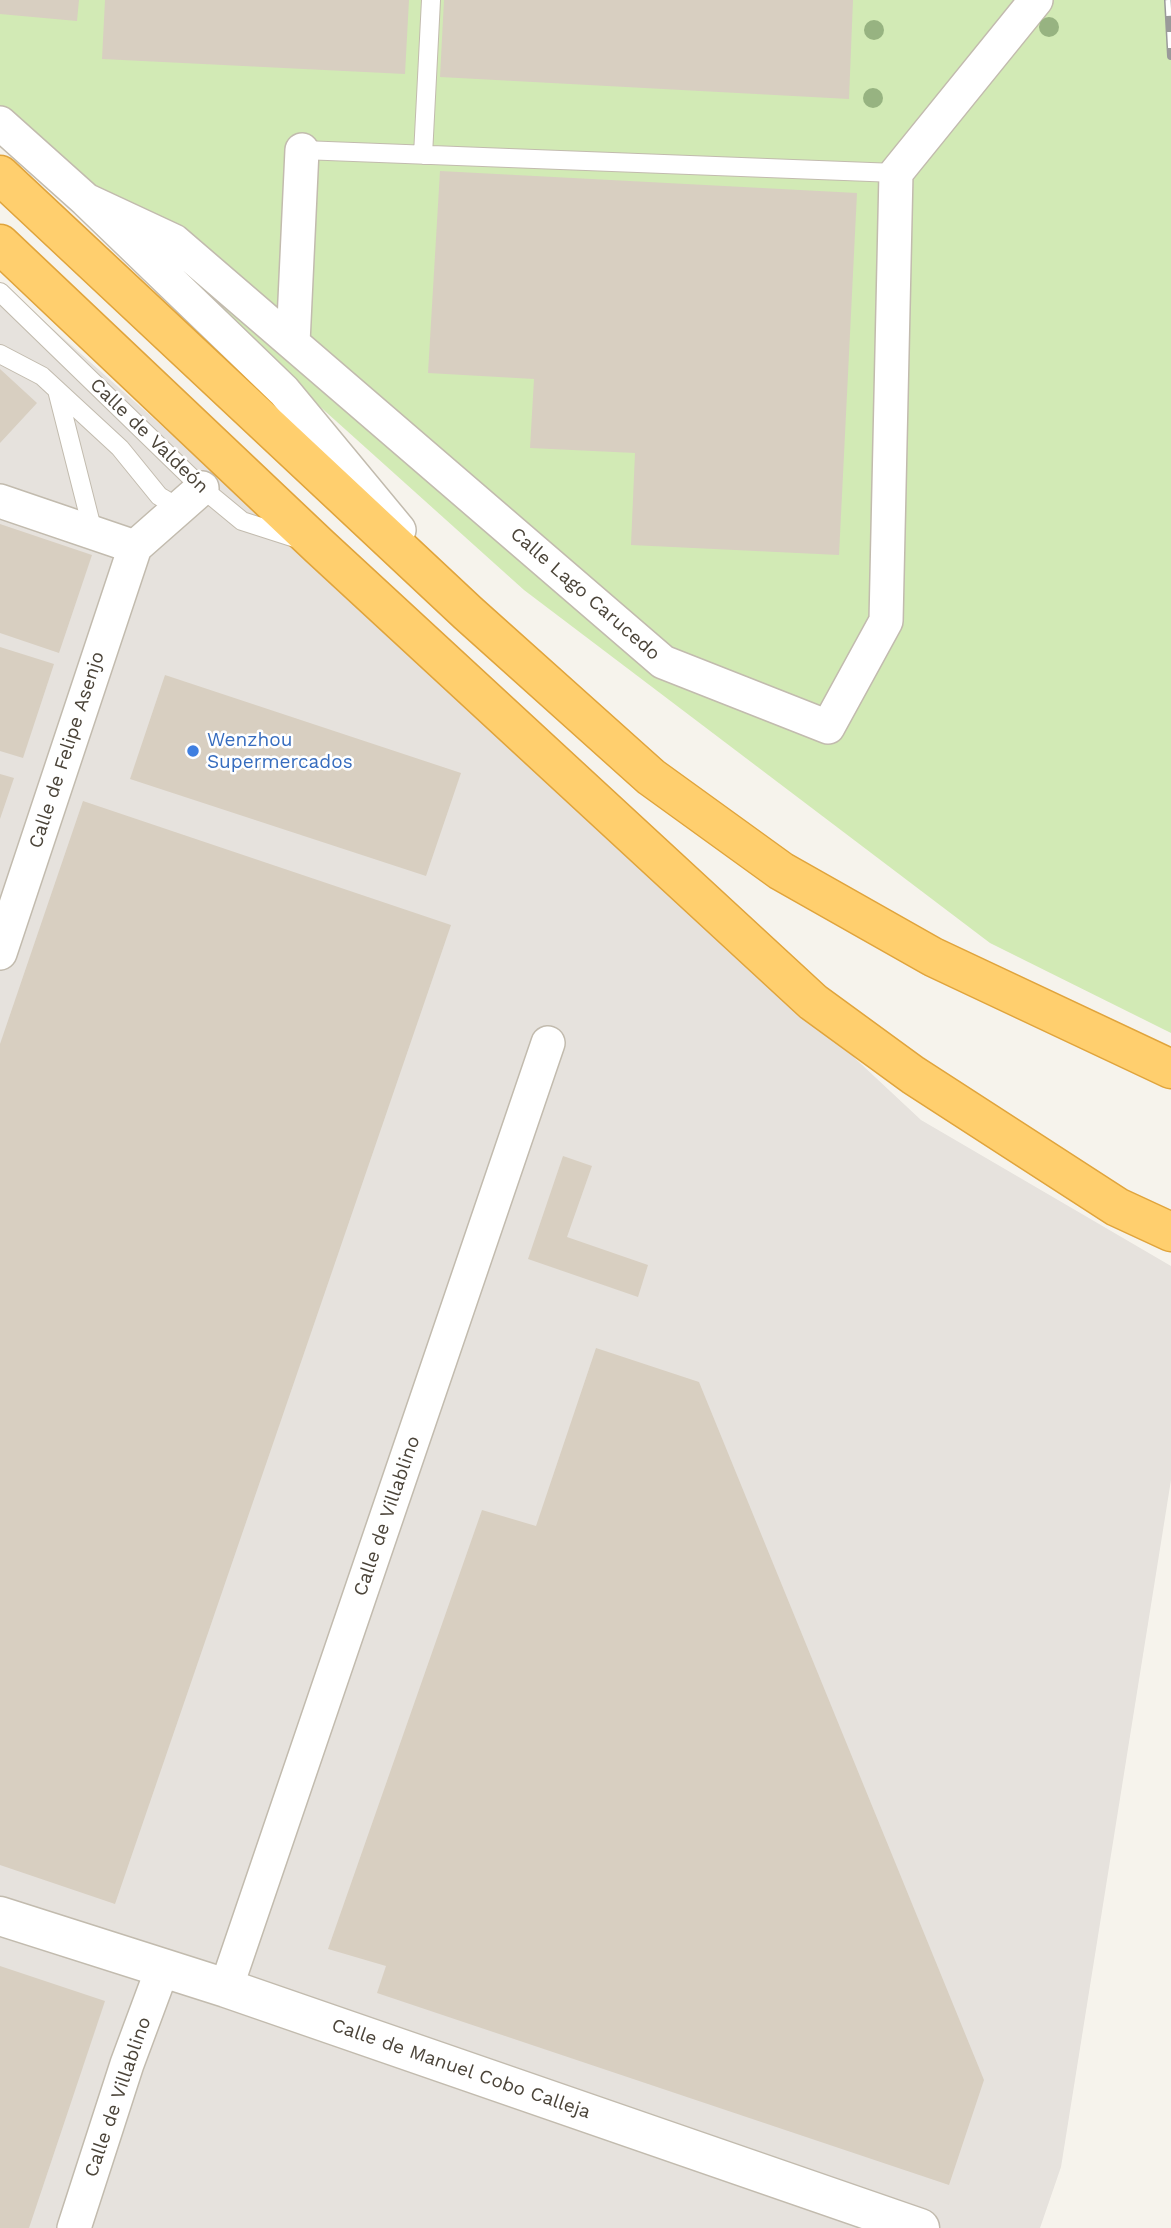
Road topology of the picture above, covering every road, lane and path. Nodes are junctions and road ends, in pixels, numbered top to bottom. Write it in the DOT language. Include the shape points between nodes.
graph roads {
  1 [pos="431,0"];
  2 [pos="1036,0"];
  3 [pos="0,123"];
  4 [pos="302,150"];
  5 [pos="423,155"];
  6 [pos="896,173"];
  7 [pos="0,175"];
  8 [pos="86,200"];
  9 [pos="0,244"];
  10 [pos="0,292"];
  11 [pos="293,343"];
  12 [pos="0,354"];
  13 [pos="57,390"];
  14 [pos="191,498"];
  15 [pos="0,500"];
  16 [pos="93,532"];
  17 [pos="319,546"];
  18 [pos="135,547"];
  19 [pos="468,613"];
  20 [pos="0,953"];
  21 [pos="548,1043"];
  22 [pos="1171,1069"];
  23 [pos="1171,1233"];
  24 [pos="0,1916"];
  25 [pos="163,1967"];
  26 [pos="226,1989"];
  27 [pos="74,2228"];
  28 [pos="920,2228"];
  1 -- 5 [label="lane"];
  2 -- 6 [label="street"];
  3 -- 8 [label="street"];
  4 -- 5 [label="lane"];
  4 -- 11 [label="street"];
  5 -- 6 [label="lane"];
  6 -- 11 [label="street, Calle Lago Carucedo" via="886,621 828,727 663,662"];
  7 -- 19 [label="highway"];
  8 -- 11 [label="street, Calle Lago Carucedo" via="174,241"];
  8 -- 19 [label="street" via="284,391"];
  9 -- 17 [label="highway"];
  10 -- 14 [label="lane, Calle de Valdeón"];
  12 -- 13 [label="lane, Calle de Valdeón" via="42,376"];
  13 -- 14 [label="lane, Calle de Valdeón" via="120,448 159,496"];
  13 -- 16 [label="lane, Calle de Valdeón"];
  14 -- 17 [label="lane, Calle de Valdeón" via="242,521"];
  14 -- 18 [label="street"];
  15 -- 16 [label="street"];
  16 -- 18 [label="street"];
  17 -- 23 [label="highway" via="813,1002 913,1075 1117,1207"];
  18 -- 20 [label="street, Calle de Felipe Asenjo"];
  19 -- 22 [label="highway" via="651,777 781,871 933,957"];
  21 -- 26 [label="street, Calle de Villablino"];
  24 -- 25 [label="street, Calle de Manuel Cobo Calleja"];
  25 -- 26 [label="street, Calle de Manuel Cobo Calleja"];
  25 -- 27 [label="street, Calle de Villablino"];
  26 -- 28 [label="street, Calle de Manuel Cobo Calleja"];
}
